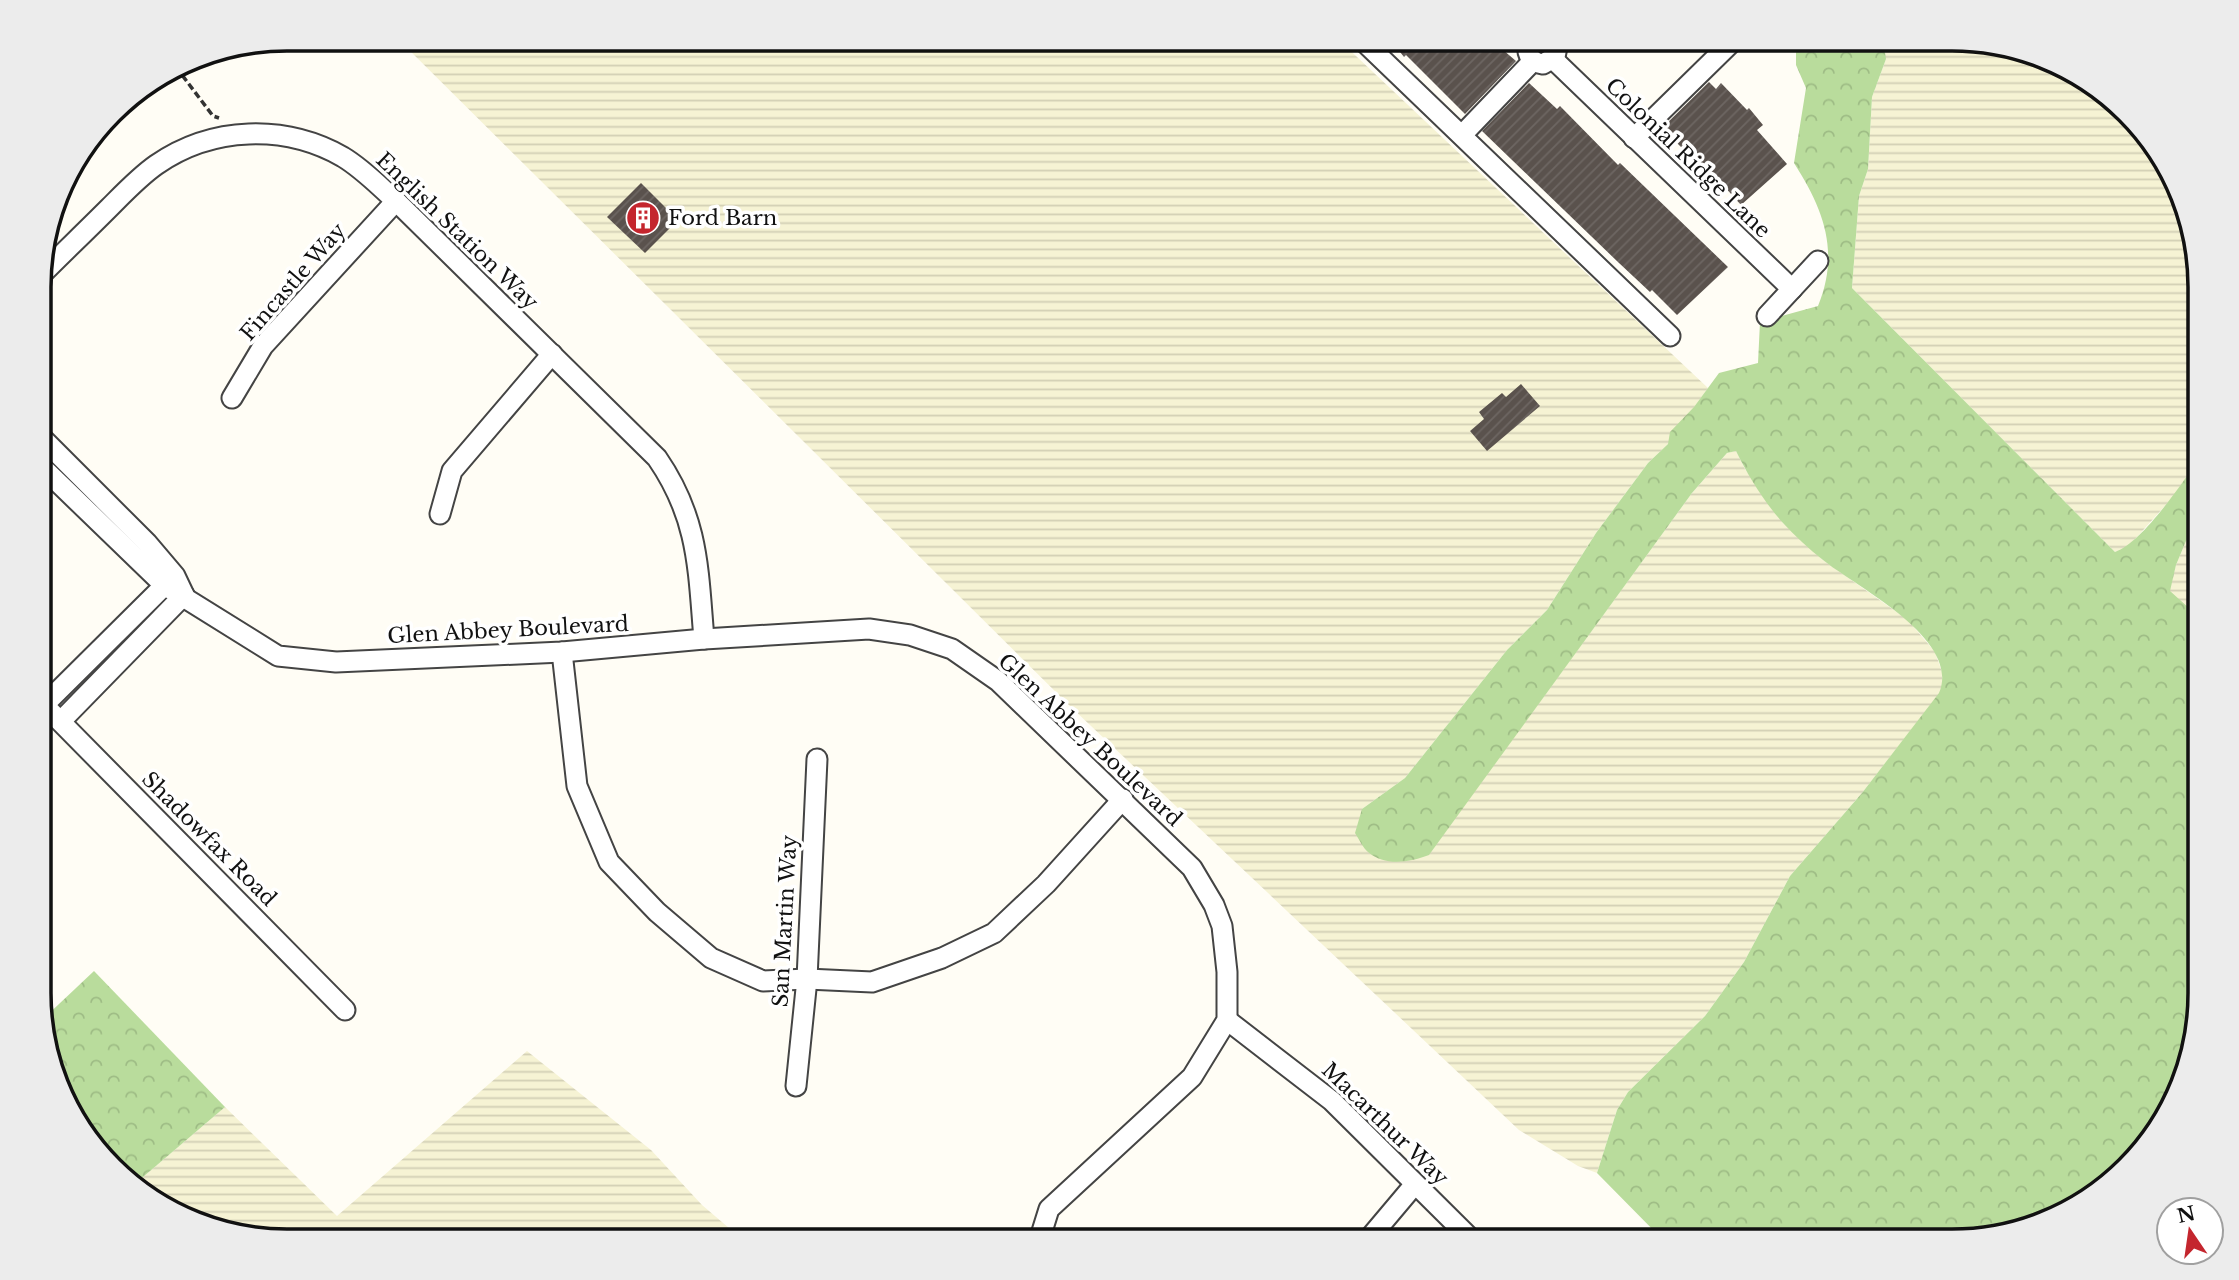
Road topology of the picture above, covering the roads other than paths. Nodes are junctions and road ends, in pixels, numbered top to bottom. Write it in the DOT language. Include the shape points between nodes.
graph roads {
  1 [pos="1375,51"];
  2 [pos="1531,51"];
  3 [pos="1557,51"];
  4 [pos="1722,51"];
  5 [pos="1543,60"];
  6 [pos="1462,135"];
  7 [pos="1634,138"];
  8 [pos="396,201"];
  9 [pos="1818,261"];
  10 [pos="52,264"];
  11 [pos="1792,289"];
  12 [pos="1767,316"];
  13 [pos="1670,336"];
  14 [pos="552,354"];
  15 [pos="232,398"];
  16 [pos="51,446"];
  17 [pos="51,475"];
  18 [pos="440,514"];
  19 [pos="170,580"];
  20 [pos="184,595"];
  21 [pos="704,639"];
  22 [pos="562,652"];
  23 [pos="51,694"];
  24 [pos="51,712"];
  25 [pos="61,721"];
  26 [pos="817,759"];
  27 [pos="1123,799"];
  28 [pos="807,979"];
  29 [pos="345,1010"];
  30 [pos="1227,1020"];
  31 [pos="796,1086"];
  32 [pos="1415,1184"];
  33 [pos="1043,1229"];
  34 [pos="1377,1229"];
  35 [pos="1461,1229"];
  1 -- 6 [label="street"];
  2 -- 5 [label="street"];
  3 -- 5 [label="street"];
  4 -- 7 [label="street"];
  5 -- 6 [label="street"];
  5 -- 7 [label="street, Colonial Ridge Lane"];
  6 -- 13 [label="street"];
  7 -- 11 [label="street, Colonial Ridge Lane"];
  8 -- 10 [label="street, English Station Way" via="344,158 306,140 283,135 221,136 155,166"];
  8 -- 14 [label="street, English Station Way"];
  8 -- 15 [label="street, Fincastle Way" via="263,346"];
  9 -- 11 [label="street"];
  11 -- 12 [label="street"];
  14 -- 18 [label="street" via="452,471"];
  14 -- 21 [label="street, English Station Way" via="643,442 671,478 683,501 696,550"];
  16 -- 19 [label="street, Glen Abbey Boulevard" via="148,543"];
  17 -- 19 [label="street, Glen Abbey Boulevard"];
  19 -- 20 [label="street, Glen Abbey Boulevard"];
  19 -- 23 [label="street"];
  20 -- 22 [label="street, Glen Abbey Boulevard" via="278,656 336,662"];
  20 -- 25 [label="street"];
  21 -- 22 [label="street, Glen Abbey Boulevard"];
  21 -- 27 [label="street, Glen Abbey Boulevard" via="869,629 910,635 952,649 998,681"];
  22 -- 28 [label="street" via="577,786 609,862 657,912 712,958 763,981"];
  24 -- 25 [label="street, Shadowfax Road"];
  25 -- 29 [label="street, Shadowfax Road"];
  26 -- 28 [label="street, San Martin Way"];
  27 -- 28 [label="street" via="994,933 942,958 872,982"];
  27 -- 30 [label="street, Glen Abbey Boulevard" via="1192,868 1214,905 1222,926"];
  28 -- 31 [label="street, San Martin Way"];
  30 -- 32 [label="street, Macarthur Way" via="1332,1101"];
  30 -- 33 [label="street" via="1192,1077 1049,1209"];
  32 -- 34 [label="street"];
  32 -- 35 [label="street, Macarthur Way"];
}
